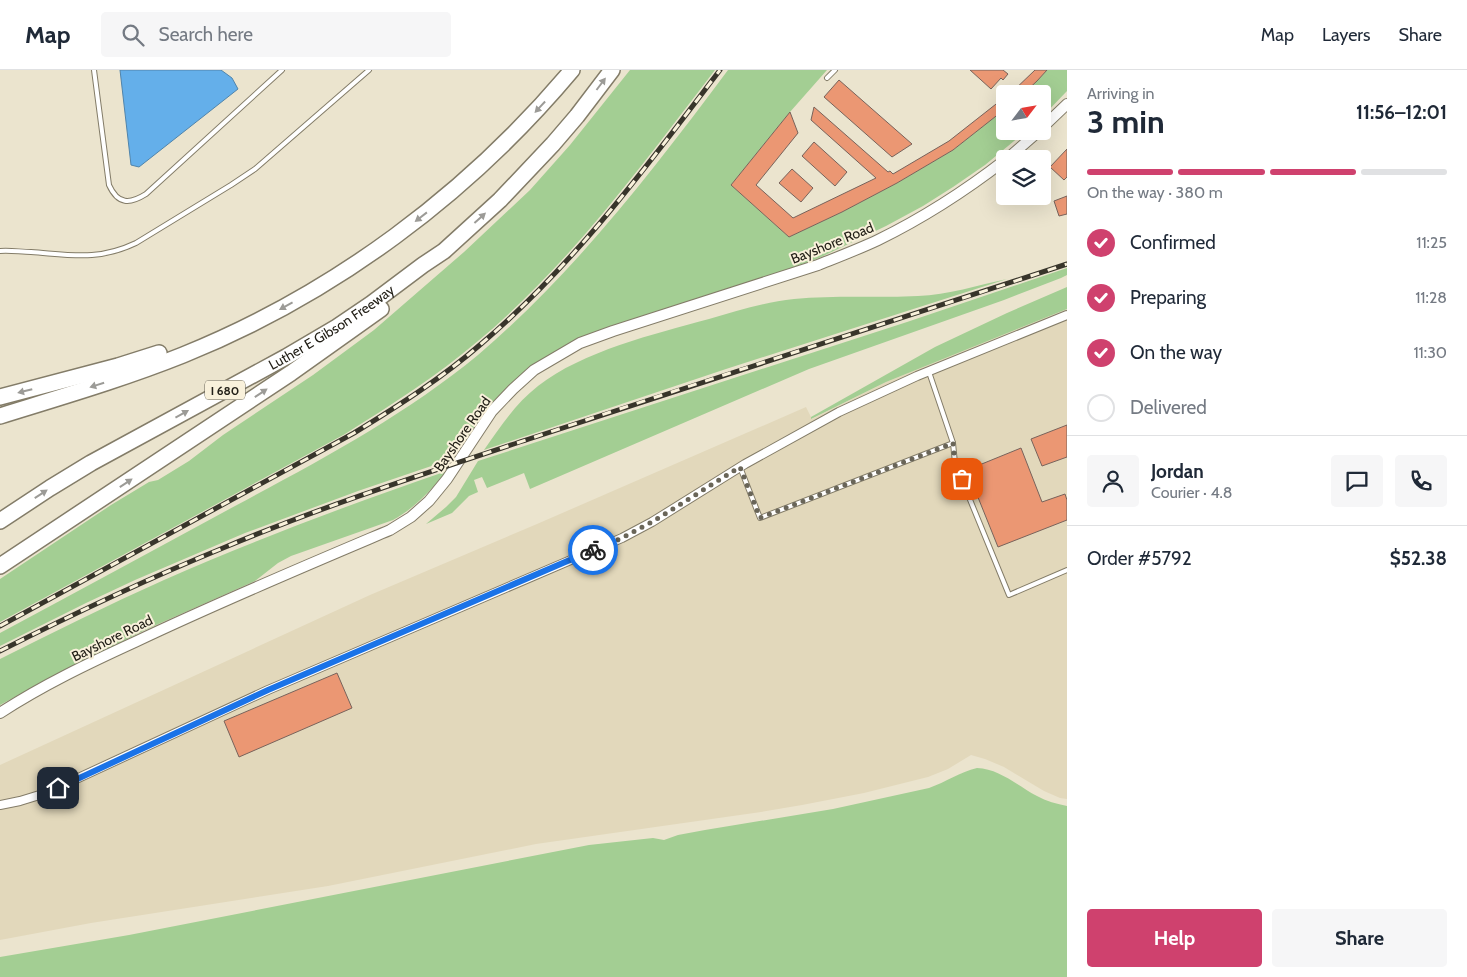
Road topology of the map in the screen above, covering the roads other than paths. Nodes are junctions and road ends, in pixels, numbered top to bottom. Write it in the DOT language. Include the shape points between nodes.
graph roads {
  1 [pos="94,70"];
  2 [pos="282,70"];
  3 [pos="368,70"];
  4 [pos="572,70"];
  5 [pos="612,70"];
  6 [pos="835,70"];
  7 [pos="828,78"];
  8 [pos="1067,104"];
  9 [pos="1051,119"];
  10 [pos="1029,140"];
  11 [pos="1017,150"];
  12 [pos="996,167"];
  13 [pos="444,250"];
  14 [pos="0,251"];
  15 [pos="1067,315"];
  16 [pos="240,329"];
  17 [pos="928,371"];
  18 [pos="0,397"];
  19 [pos="0,416"];
  20 [pos="953,443"];
  21 [pos="740,467"];
  22 [pos="0,521"];
  23 [pos="0,566"];
  24 [pos="1067,570"];
  25 [pos="0,713"];
  26 [pos="0,805"];
  1 -- 2 [label="lane" via="109,185 119,200 128,202 146,194"];
  3 -- 14 [label="lane" via="255,169 136,243 108,254 92,256"];
  4 -- 16 [label="highway, one-way" via="498,150 419,219 339,275"];
  13 -- 5 [label="highway, Luther E Gibson Freeway / I 680, one-way" via="500,200 553,144"];
  6 -- 7 [label="lane"];
  8 -- 9 [label="street"];
  10 -- 11 [label="street, Bayshore Road"];
  12 -- 25 [label="street, Bayshore Road" via="933,210 848,253 580,343 534,370 492,411 447,479 411,517 390,530 117,650"];
  22 -- 13 [label="highway, Luther E Gibson Freeway / I 680, one-way" via="91,464 337,327"];
  23 -- 13 [label="highway, one-way" via="364,322 428,271"];
  15 -- 17 [label="street"];
  16 -- 18 [label="highway, one-way"];
  16 -- 19 [label="highway, one-way" via="174,358"];
  17 -- 20 [label="lane"];
  17 -- 21 [label="street" via="839,412"];
  20 -- 21 [label="lane" via="760,518"];
  20 -- 24 [label="lane" via="955,463 1009,595"];
  21 -- 26 [label="street" via="622,538 268,690 46,793"];
}
